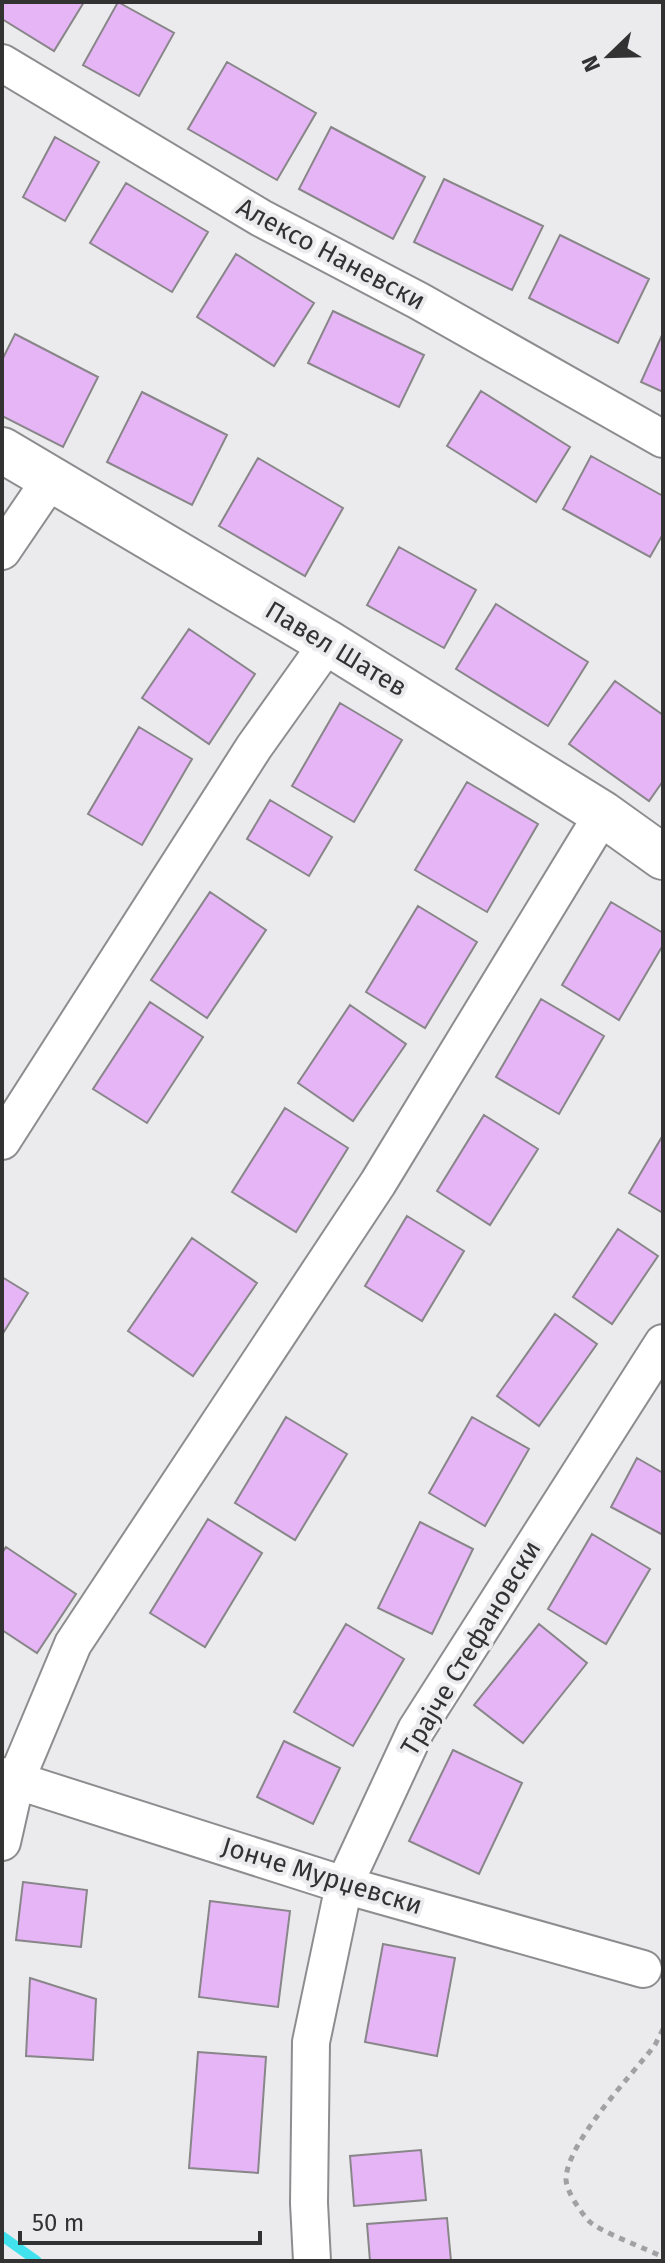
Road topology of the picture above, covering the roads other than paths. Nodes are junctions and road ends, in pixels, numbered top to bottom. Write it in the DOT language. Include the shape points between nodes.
graph roads {
  1 [pos="2,63"];
  2 [pos="663,439"];
  3 [pos="2,450"];
  4 [pos="51,479"];
  5 [pos="2,551"];
  6 [pos="328,643"];
  7 [pos="603,814"];
  8 [pos="663,857"];
  9 [pos="2,1141"];
  10 [pos="663,1343"];
  11 [pos="9,1778"];
  12 [pos="2,1842"];
  13 [pos="344,1885"];
  14 [pos="643,1969"];
  15 [pos="312,2261"];
  1 -- 2 [label="street, Алексо Наневски" via="261,218"];
  3 -- 4 [label="street, Павел Шатев"];
  4 -- 5 [label="street"];
  4 -- 6 [label="street, Павел Шатев"];
  6 -- 7 [label="street, Павел Шатев"];
  6 -- 9 [label="street" via="254,747"];
  7 -- 8 [label="street, Павел Шатев"];
  7 -- 11 [label="street" via="378,1183 73,1644"];
  10 -- 13 [label="street, Трајче Стефановски" via="416,1730"];
  11 -- 12 [label="street"];
  11 -- 13 [label="street, Јонче Мурџевски"];
  13 -- 14 [label="street, Јонче Мурџевски"];
  13 -- 15 [label="street, Трајче Стефановски" via="311,2042"];
}
